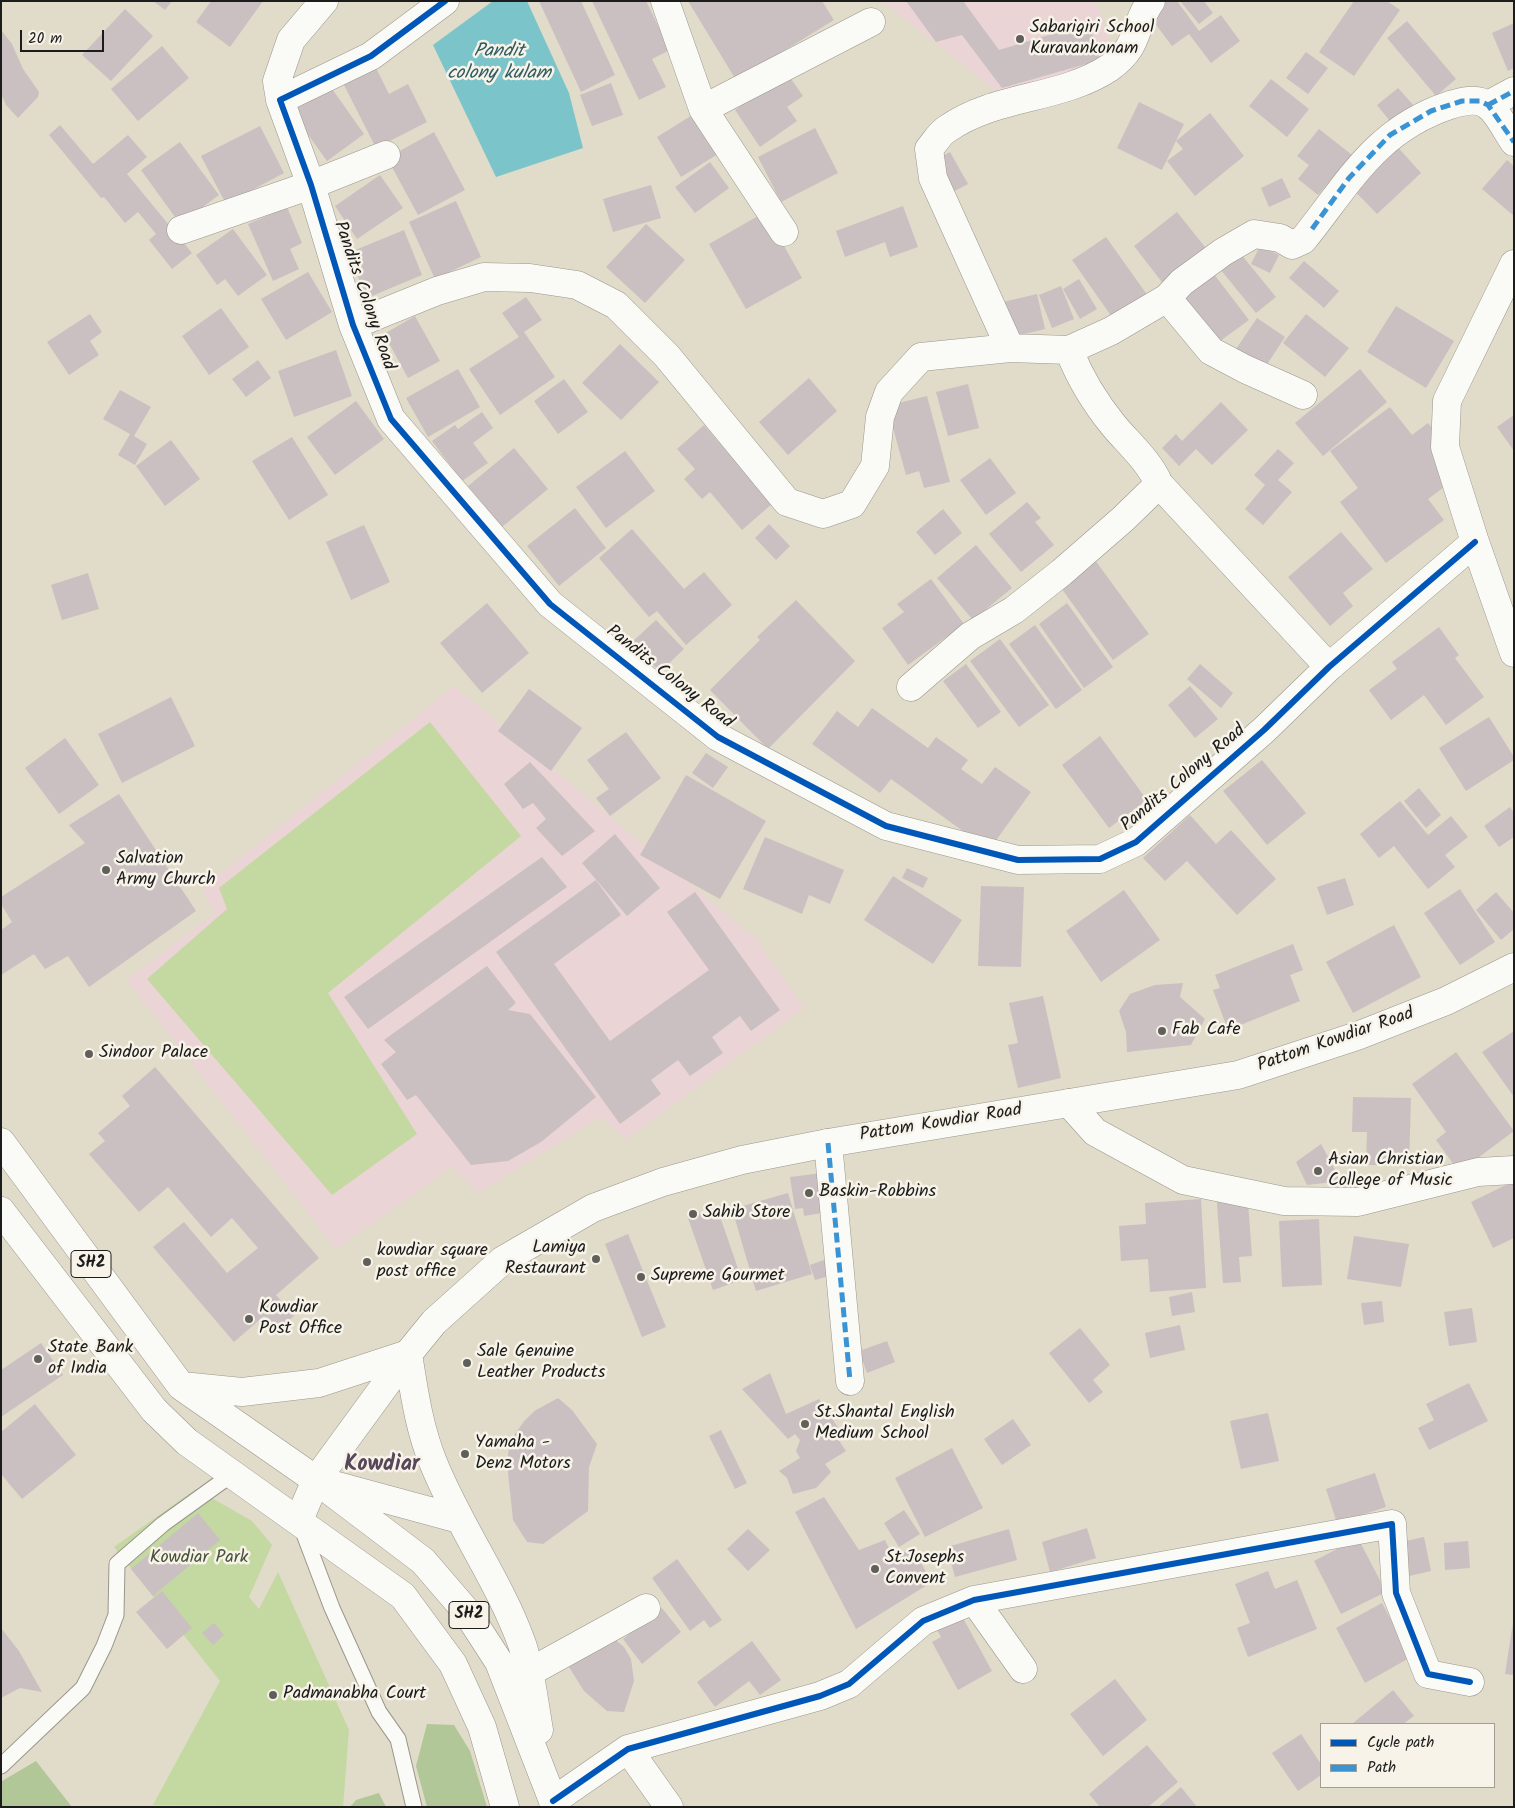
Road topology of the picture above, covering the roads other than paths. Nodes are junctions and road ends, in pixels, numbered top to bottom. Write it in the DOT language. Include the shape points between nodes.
graph roads {
  1 [pos="324,1"];
  2 [pos="445,1"];
  3 [pos="665,1"];
  4 [pos="1151,1"];
  5 [pos="871,22"];
  6 [pos="1514,91"];
  7 [pos="280,100"];
  8 [pos="1488,105"];
  9 [pos="703,109"];
  10 [pos="1514,142"];
  11 [pos="386,155"];
  12 [pos="311,185"];
  13 [pos="181,230"];
  14 [pos="784,232"];
  15 [pos="1514,264"];
  16 [pos="1166,298"];
  17 [pos="353,325"];
  18 [pos="1010,348"];
  19 [pos="1069,350"];
  20 [pos="1303,395"];
  21 [pos="1159,484"];
  22 [pos="1475,542"];
  23 [pos="1514,653"];
  24 [pos="1329,667"];
  25 [pos="911,687"];
  26 [pos="1514,966"];
  27 [pos="1068,1103"];
  28 [pos="1,1142"];
  29 [pos="828,1144"];
  30 [pos="1514,1170"];
  31 [pos="1,1211"];
  32 [pos="408,1354"];
  33 [pos="850,1381"];
  34 [pos="180,1386"];
  35 [pos="232,1475"];
  36 [pos="316,1480"];
  37 [pos="459,1519"];
  38 [pos="299,1520"];
  39 [pos="974,1600"];
  40 [pos="646,1608"];
  41 [pos="1024,1669"];
  42 [pos="528,1673"];
  43 [pos="1470,1682"];
  44 [pos="628,1750"];
  45 [pos="1,1766"];
  46 [pos="553,1804"];
  47 [pos="414,1807"];
  48 [pos="504,1807"];
  49 [pos="669,1807"];
  1 -- 7 [label="street, Pandits Colony Road" via="291,40 276,80"];
  2 -- 7 [label="street" via="371,56"];
  3 -- 9 [label="street"];
  4 -- 18 [label="street" via="1132,46 1110,67 1086,80 972,115 946,129 929,149 933,178"];
  5 -- 9 [label="street"];
  6 -- 8 [label="street"];
  7 -- 12 [label="street, Pandits Colony Road"];
  8 -- 10 [label="street"];
  8 -- 16 [label="street" via="1462,101 1431,111 1390,135 1349,178 1303,240 1292,245 1280,238 1254,234 1223,252"];
  9 -- 14 [label="street"];
  11 -- 12 [label="street"];
  12 -- 13 [label="street"];
  12 -- 17 [label="street, Pandits Colony Road"];
  15 -- 22 [label="street" via="1447,401 1445,447"];
  16 -- 19 [label="street" via="1111,331"];
  16 -- 20 [label="street" via="1211,351"];
  17 -- 18 [label="street" via="437,291 484,277 530,278 577,285 616,305 667,356 787,502 823,514 852,504 875,466 880,417 889,392 921,357"];
  17 -- 24 [label="street, Pandits Colony Road" via="391,420 550,604 718,738 886,826 1018,860 1100,860 1136,842 1264,730"];
  18 -- 19 [label="street"];
  19 -- 21 [label="street" via="1076,368 1113,424 1152,468"];
  21 -- 24 [label="street"];
  21 -- 25 [label="street" via="1062,572 1014,610 970,636"];
  22 -- 23 [label="street"];
  22 -- 24 [label="street, Pandits Colony Road"];
  26 -- 27 [label="street, Pattom Kowdiar Road" via="1446,1001 1358,1036 1238,1075"];
  27 -- 29 [label="street, Pattom Kowdiar Road"];
  27 -- 30 [label="street" via="1095,1132 1183,1180 1284,1201 1358,1202 1478,1172"];
  28 -- 34 [label="street, SH2"];
  29 -- 32 [label="street, Pattom Kowdiar Road" via="742,1160 663,1182 593,1208 503,1260 434,1322"];
  29 -- 33 [label="street"];
  31 -- 35 [label="street" via="154,1410 187,1442"];
  32 -- 34 [label="street" via="319,1383 242,1392"];
  32 -- 36 [label="street, Pattom Kowdiar Road"];
  32 -- 37 [label="street" via="420,1424 432,1461"];
  34 -- 36 [label="street, SH2"];
  35 -- 38 [label="street"];
  35 -- 45 [label="lane" via="163,1524 117,1564 116,1615 83,1688"];
  36 -- 37 [label="street, SH2"];
  36 -- 38 [label="street, Pattom Kowdiar Road"];
  36 -- 46 [label="street, SH2" via="423,1560 466,1611 499,1662"];
  37 -- 42 [label="street" via="510,1612"];
  38 -- 47 [label="lane" via="332,1608 379,1712 398,1739"];
  38 -- 48 [label="street" via="404,1596 453,1664 482,1727"];
  39 -- 41 [label="street"];
  39 -- 43 [label="street" via="1392,1524 1396,1593 1428,1674"];
  39 -- 44 [label="street" via="923,1621 849,1684 820,1696"];
  40 -- 42 [label="street"];
  42 -- 46 [label="street"];
  44 -- 46 [label="street"];
  44 -- 49 [label="street"];
}
